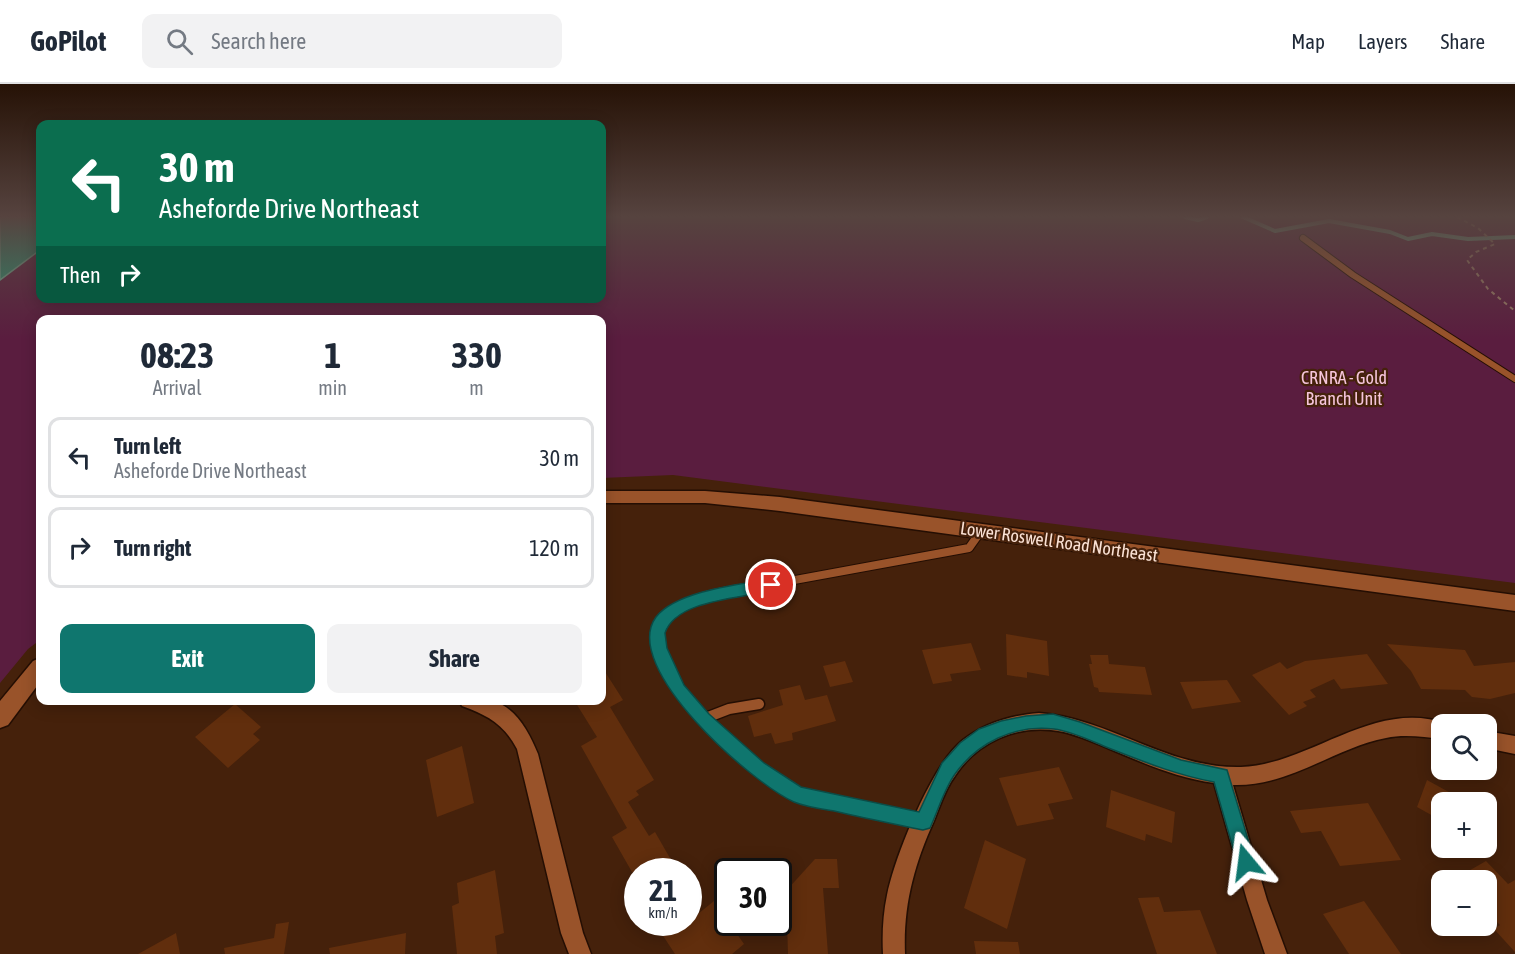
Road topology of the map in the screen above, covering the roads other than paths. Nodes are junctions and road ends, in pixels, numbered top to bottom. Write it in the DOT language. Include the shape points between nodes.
graph roads {
  1 [pos="1329,258"];
  2 [pos="1515,379"];
  3 [pos="606,497"];
  4 [pos="981,531"];
  5 [pos="1515,603"];
  6 [pos="36,672"];
  7 [pos="759,704"];
  8 [pos="485,705"];
  9 [pos="0,718"];
  10 [pos="703,719"];
  11 [pos="1431,731"];
  12 [pos="1497,741"];
  13 [pos="1515,745"];
  14 [pos="1221,776"];
  15 [pos="923,822"];
  16 [pos="580,954"];
  17 [pos="894,954"];
  18 [pos="1276,954"];
  1 -- 2 [label="lane"];
  3 -- 4 [label="street, Lower Roswell Road Northeast" via="667,495 742,500"];
  4 -- 5 [label="street, Lower Roswell Road Northeast"];
  4 -- 10 [label="lane" via="969,548 724,593 668,614 657,633 660,648 678,690"];
  6 -- 9 [label="street"];
  7 -- 10 [label="lane"];
  8 -- 16 [label="street" via="519,731 529,754"];
  10 -- 15 [label="lane" via="758,769 798,795"];
  11 -- 14 [label="street" via="1389,729 1357,737 1292,765 1243,776"];
  12 -- 13 [label="street"];
  14 -- 15 [label="street" via="1181,768 1080,729 1053,722 1026,723 984,735 966,748 948,769"];
  14 -- 18 [label="street"];
  15 -- 17 [label="street" via="895,897"];
}
